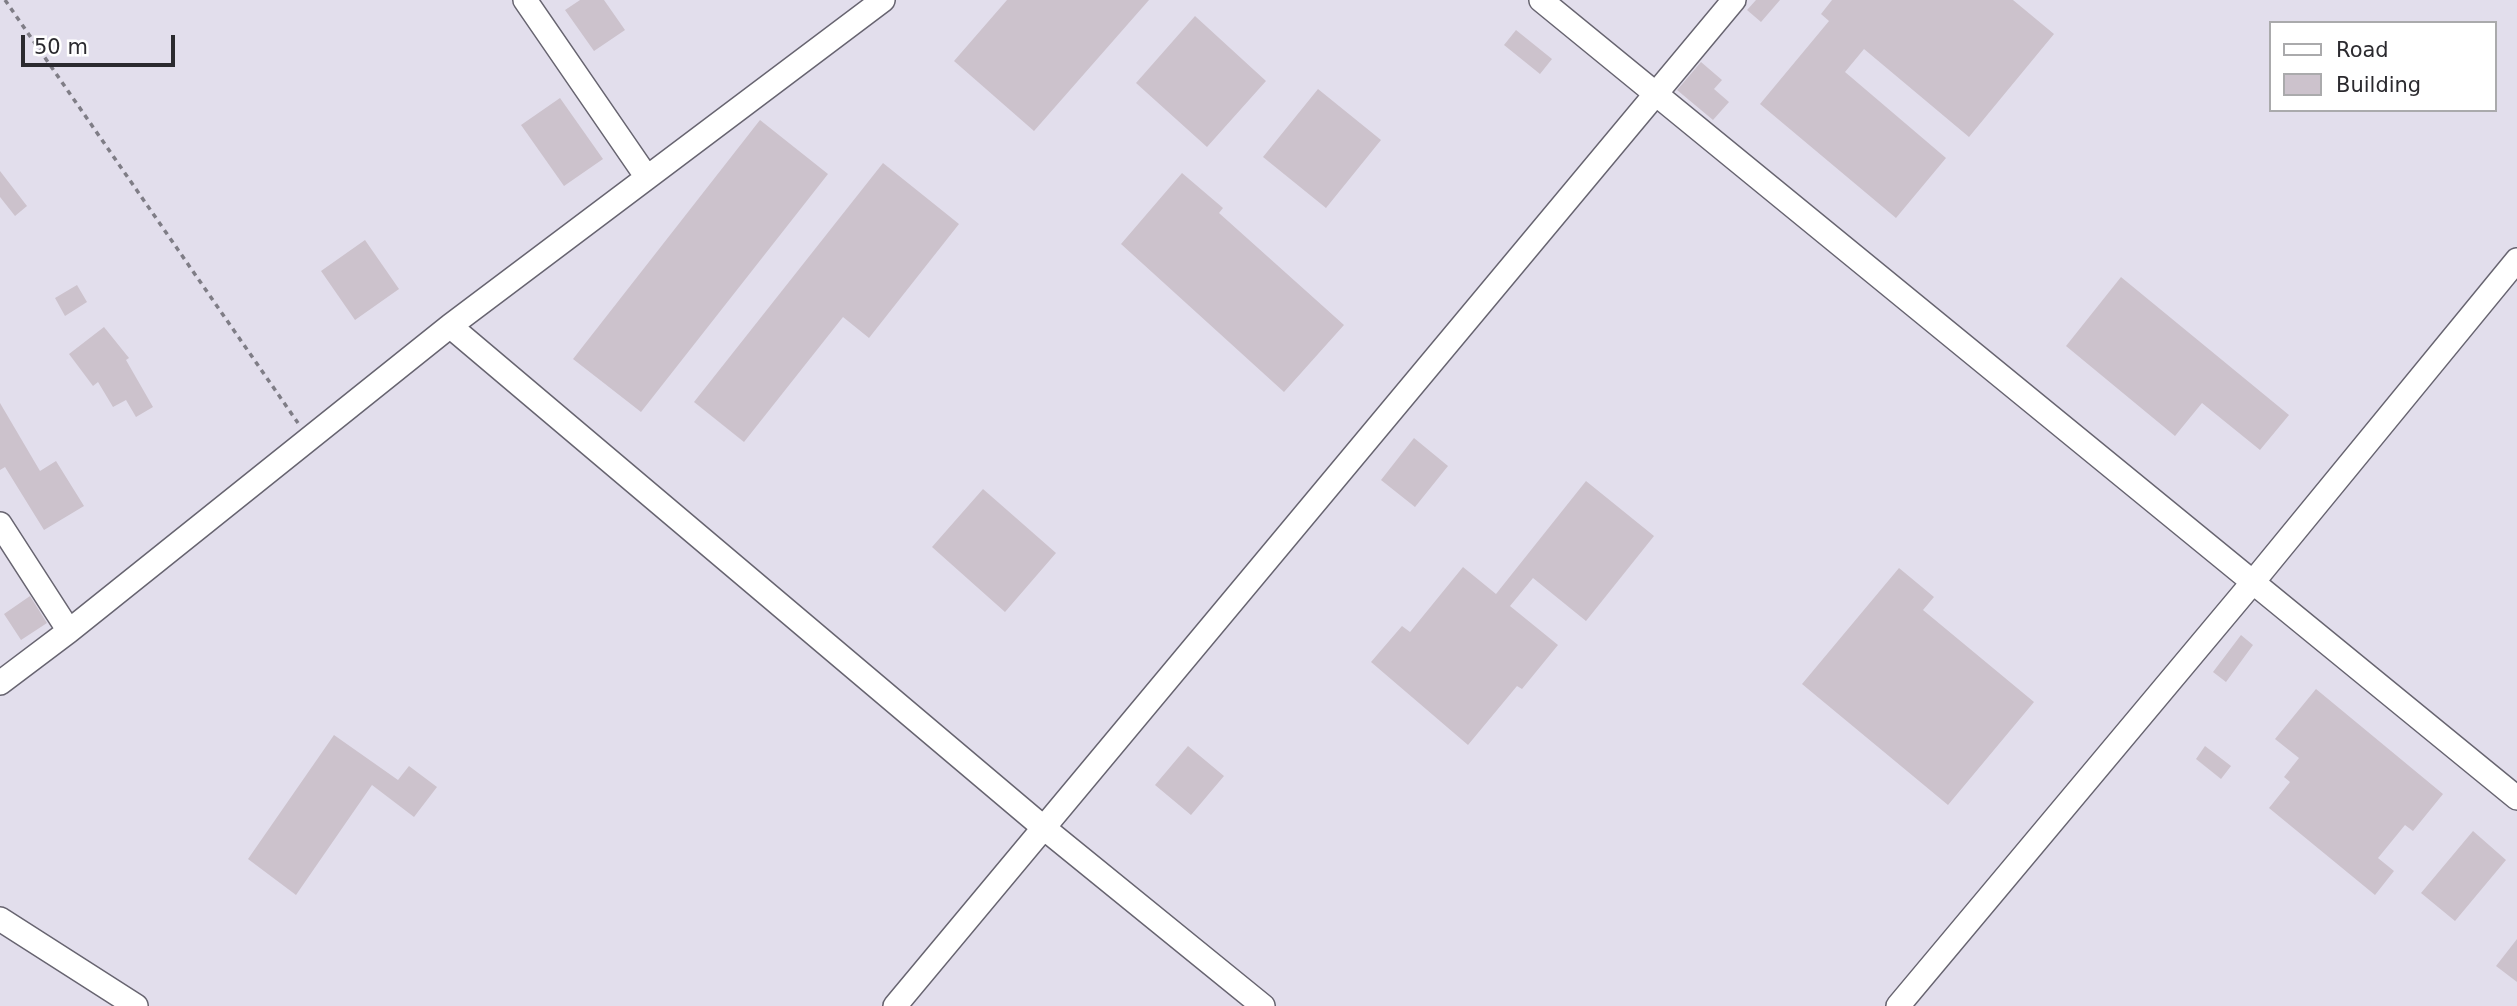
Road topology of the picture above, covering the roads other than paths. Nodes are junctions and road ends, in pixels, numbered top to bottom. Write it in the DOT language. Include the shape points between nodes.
graph roads {
  1 [pos="525,0"];
  2 [pos="883,0"];
  3 [pos="1541,0"];
  4 [pos="1734,0"];
  5 [pos="1657,95"];
  6 [pos="646,176"];
  7 [pos="2517,260"];
  8 [pos="450,326"];
  9 [pos="0,524"];
  10 [pos="2253,582"];
  11 [pos="69,631"];
  12 [pos="0,683"];
  13 [pos="2517,799"];
  14 [pos="1044,828"];
  15 [pos="0,919"];
  16 [pos="136,1006"];
  17 [pos="895,1006"];
  18 [pos="1263,1006"];
  19 [pos="1898,1006"];
  1 -- 6 [label="street"];
  2 -- 6 [label="street"];
  3 -- 5 [label="street"];
  4 -- 5 [label="street"];
  5 -- 10 [label="street"];
  5 -- 14 [label="street"];
  6 -- 8 [label="street"];
  7 -- 10 [label="street"];
  8 -- 11 [label="street"];
  8 -- 14 [label="street"];
  9 -- 11 [label="street"];
  10 -- 13 [label="street"];
  10 -- 19 [label="street"];
  11 -- 12 [label="street"];
  14 -- 17 [label="street"];
  14 -- 18 [label="street"];
  15 -- 16 [label="street"];
}
